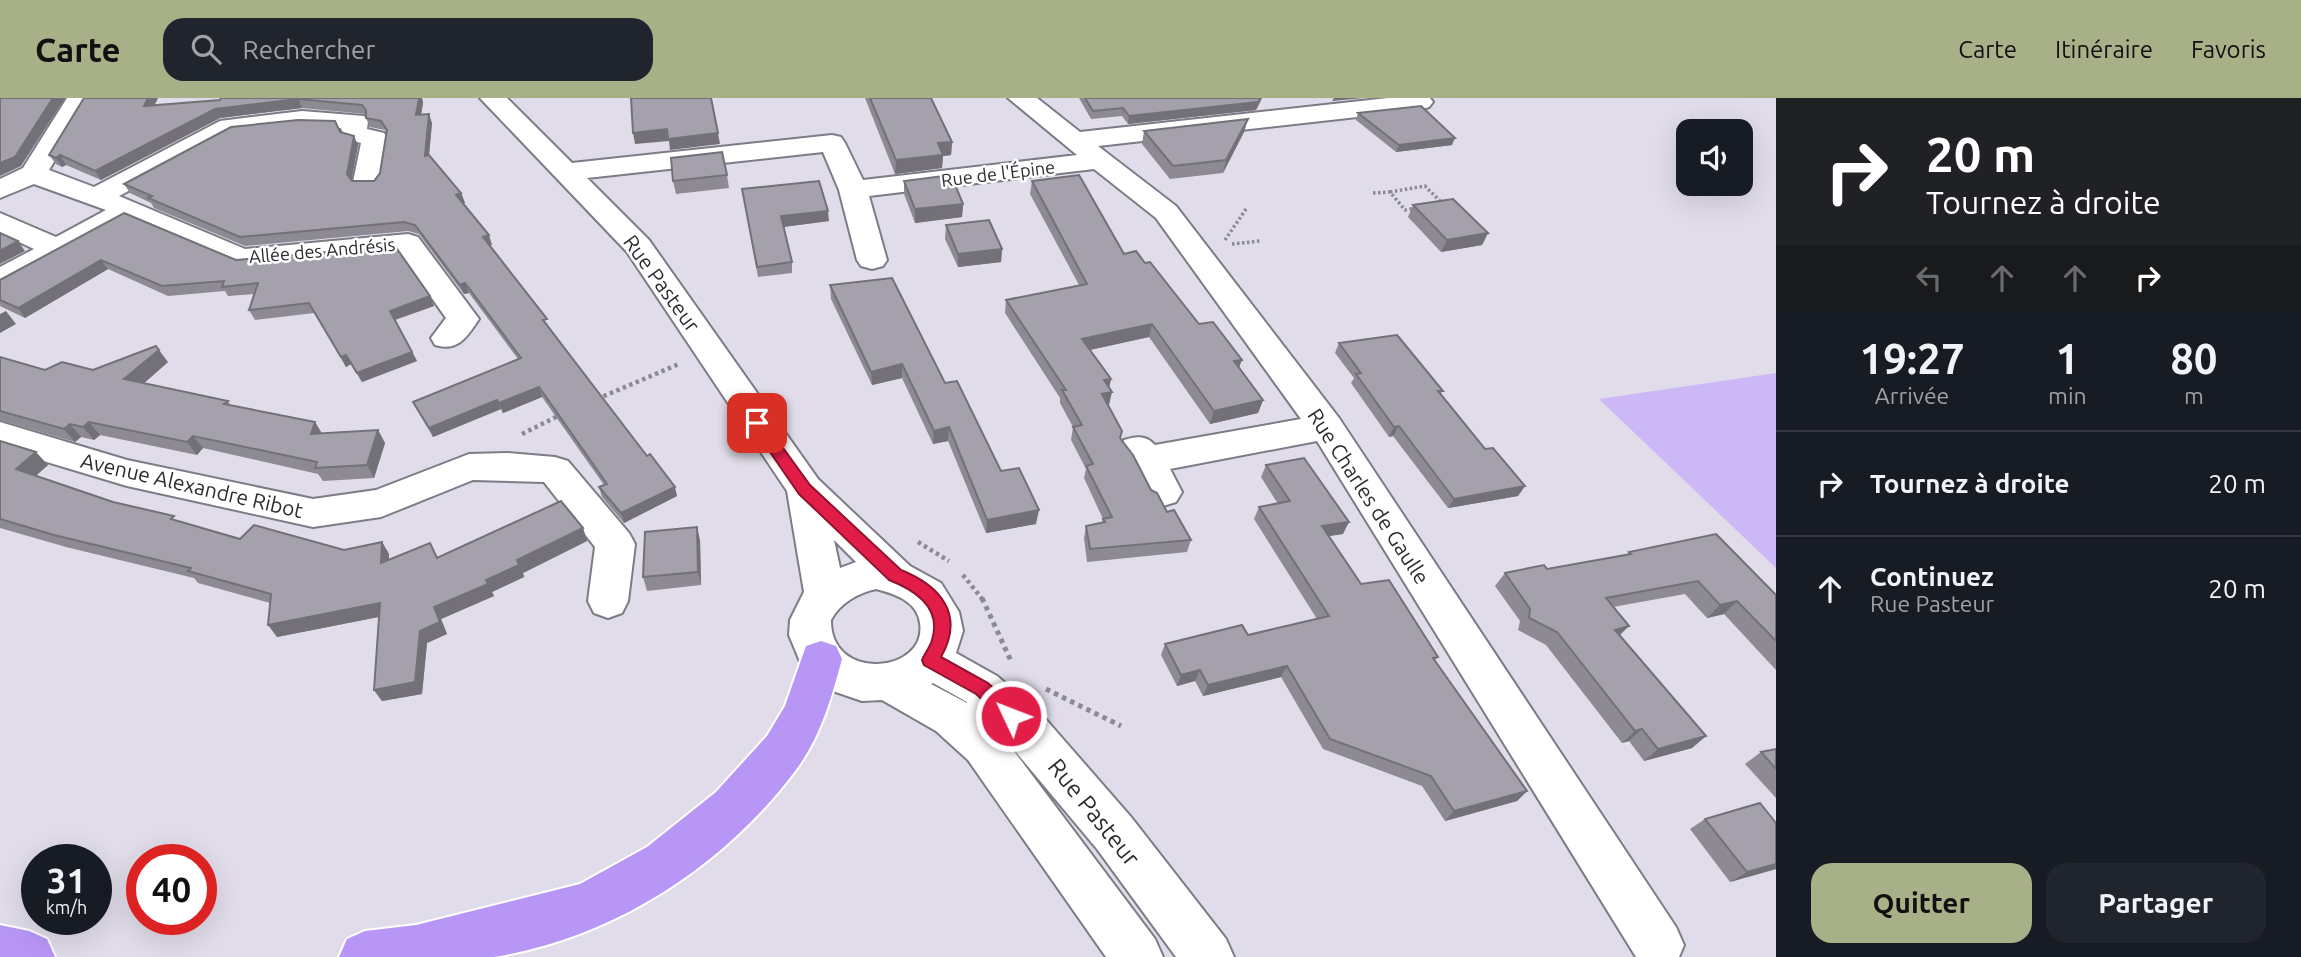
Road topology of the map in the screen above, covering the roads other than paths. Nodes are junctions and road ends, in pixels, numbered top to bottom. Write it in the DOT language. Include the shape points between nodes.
graph roads {
  1 [pos="80,98"];
  2 [pos="494,98"];
  3 [pos="1021,98"];
  4 [pos="1293,98"];
  5 [pos="1420,102"];
  6 [pos="1313,115"];
  7 [pos="1090,150"];
  8 [pos="564,172"];
  9 [pos="33,174"];
  10 [pos="367,182"];
  11 [pos="0,190"];
  12 [pos="853,190"];
  13 [pos="98,196"];
  14 [pos="129,209"];
  15 [pos="0,222"];
  16 [pos="57,249"];
  17 [pos="872,260"];
  18 [pos="0,280"];
  19 [pos="447,338"];
  20 [pos="1326,427"];
  21 [pos="0,435"];
  22 [pos="1149,467"];
  23 [pos="804,489"];
  24 [pos="895,575"];
  25 [pos="825,594"];
  26 [pos="608,601"];
  27 [pos="821,659"];
  28 [pos="930,660"];
  29 [pos="888,682"];
  30 [pos="1658,945"];
  31 [pos="0,951"];
  32 [pos="29,957"];
  33 [pos="365,957"];
  34 [pos="1137,957"];
  35 [pos="1208,957"];
  1 -- 9 [label="street"];
  2 -- 8 [label="street, Rue Pasteur"];
  3 -- 7 [label="street, Rue Charles de Gaulle"];
  4 -- 6 [label="street"];
  5 -- 6 [label="street, Rue de l'Épine"];
  6 -- 7 [label="street, Rue de l'Épine"];
  7 -- 12 [label="street, Rue de l'Épine"];
  7 -- 20 [label="street, Rue Charles de Gaulle" via="1166,212"];
  8 -- 12 [label="street" via="832,143"];
  8 -- 23 [label="street, Rue Pasteur" via="638,246"];
  9 -- 11 [label="street"];
  9 -- 13 [label="street"];
  10 -- 13 [label="street" via="375,139 354,133 355,121 303,131 229,127"];
  12 -- 17 [label="street"];
  13 -- 14 [label="street"];
  14 -- 16 [label="street"];
  14 -- 19 [label="street, Allée des Andrésis" via="241,258 408,243 463,319"];
  15 -- 16 [label="street"];
  16 -- 18 [label="street"];
  20 -- 22 [label="street"];
  20 -- 30 [label="street, Rue Charles de Gaulle"];
  21 -- 26 [label="street, Avenue Alexandre Ribot" via="127,474 313,513 381,503 469,467 555,470 615,544"];
  23 -- 24 [label="street, Rue Pasteur"];
  23 -- 25 [label="street, Rue Pasteur"];
  24 -- 25 [label="street" via="857,576"];
  24 -- 28 [label="street" via="929,593 939,608 943,625"];
  25 -- 27 [label="street" via="814,609 810,626"];
  27 -- 29 [label="street" via="850,679"];
  27 -- 33 [label="highway" via="805,712 783,751 733,808 664,864 588,907 416,951"];
  28 -- 29 [label="street" via="919,670"];
  28 -- 35 [label="street, Rue Pasteur" via="982,689 1026,729 1114,833"];
  29 -- 34 [label="street" via="952,717 984,746"];
  31 -- 32 [label="highway"];
}
